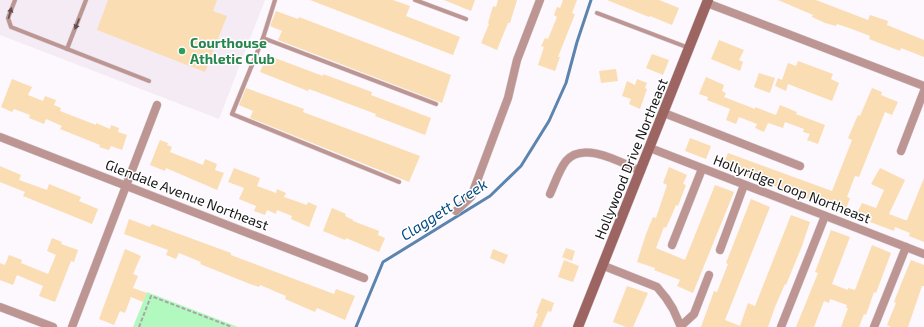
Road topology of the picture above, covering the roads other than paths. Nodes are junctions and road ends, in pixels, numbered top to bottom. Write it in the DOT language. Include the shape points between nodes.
graph roads {
  1 [pos="15,0"];
  2 [pos="86,0"];
  3 [pos="276,0"];
  4 [pos="415,0"];
  5 [pos="540,0"];
  6 [pos="708,1"];
  7 [pos="597,13"];
  8 [pos="466,19"];
  9 [pos="263,38"];
  10 [pos="67,49"];
  11 [pos="690,49"];
  12 [pos="149,81"];
  13 [pos="924,86"];
  14 [pos="924,91"];
  15 [pos="436,104"];
  16 [pos="157,105"];
  17 [pos="664,113"];
  18 [pos="0,137"];
  19 [pos="650,148"];
  20 [pos="901,151"];
  21 [pos="800,166"];
  22 [pos="702,169"];
  23 [pos="641,171"];
  24 [pos="399,182"];
  25 [pos="744,185"];
  26 [pos="126,186"];
  27 [pos="550,194"];
  28 [pos="456,211"];
  29 [pos="824,216"];
  30 [pos="672,245"];
  31 [pos="906,247"];
  32 [pos="720,250"];
  33 [pos="924,254"];
  34 [pos="604,266"];
  35 [pos="709,275"];
  36 [pos="364,278"];
  37 [pos="0,307"];
  38 [pos="52,327"];
  39 [pos="72,327"];
  40 [pos="578,327"];
  41 [pos="681,327"];
  42 [pos="781,327"];
  43 [pos="874,327"];
  10 -- 1 [label="lane, one-way" via="11,27 8,18"];
  2 -- 10 [label="lane, one-way"];
  3 -- 9 [label="lane"];
  4 -- 8 [label="lane"];
  5 -- 28 [label="street" via="517,60 508,98 470,197"];
  6 -- 11 [label="street, Hollywood Drive Northeast"];
  6 -- 13 [label="street"];
  7 -- 11 [label="lane"];
  9 -- 15 [label="lane"];
  9 -- 24 [label="lane" via="232,114"];
  10 -- 12 [label="lane"];
  11 -- 17 [label="street, Hollywood Drive Northeast"];
  14 -- 20 [label="street"];
  16 -- 26 [label="street"];
  17 -- 19 [label="street, Hollywood Drive Northeast"];
  17 -- 21 [label="street"];
  18 -- 26 [label="street, Glendale Avenue Northeast"];
  19 -- 22 [label="street, Hollyridge Loop Northeast"];
  19 -- 23 [label="street, Hollywood Drive Northeast"];
  22 -- 25 [label="street, Hollyridge Loop Northeast"];
  22 -- 30 [label="street"];
  23 -- 27 [label="street" via="596,153 576,153 566,161"];
  23 -- 34 [label="street, Hollywood Drive Northeast"];
  25 -- 29 [label="street, Hollyridge Loop Northeast"];
  25 -- 32 [label="street"];
  26 -- 36 [label="street, Glendale Avenue Northeast"];
  26 -- 39 [label="street"];
  29 -- 31 [label="street, Hollyridge Loop Northeast"];
  29 -- 42 [label="street"];
  31 -- 33 [label="street, Hollyridge Loop Northeast"];
  31 -- 43 [label="street"];
  34 -- 40 [label="street, Hollywood Drive Northeast"];
  34 -- 41 [label="street" via="657,287 673,309"];
  35 -- 41 [label="street" via="694,314"];
  37 -- 38 [label="street"];
}
